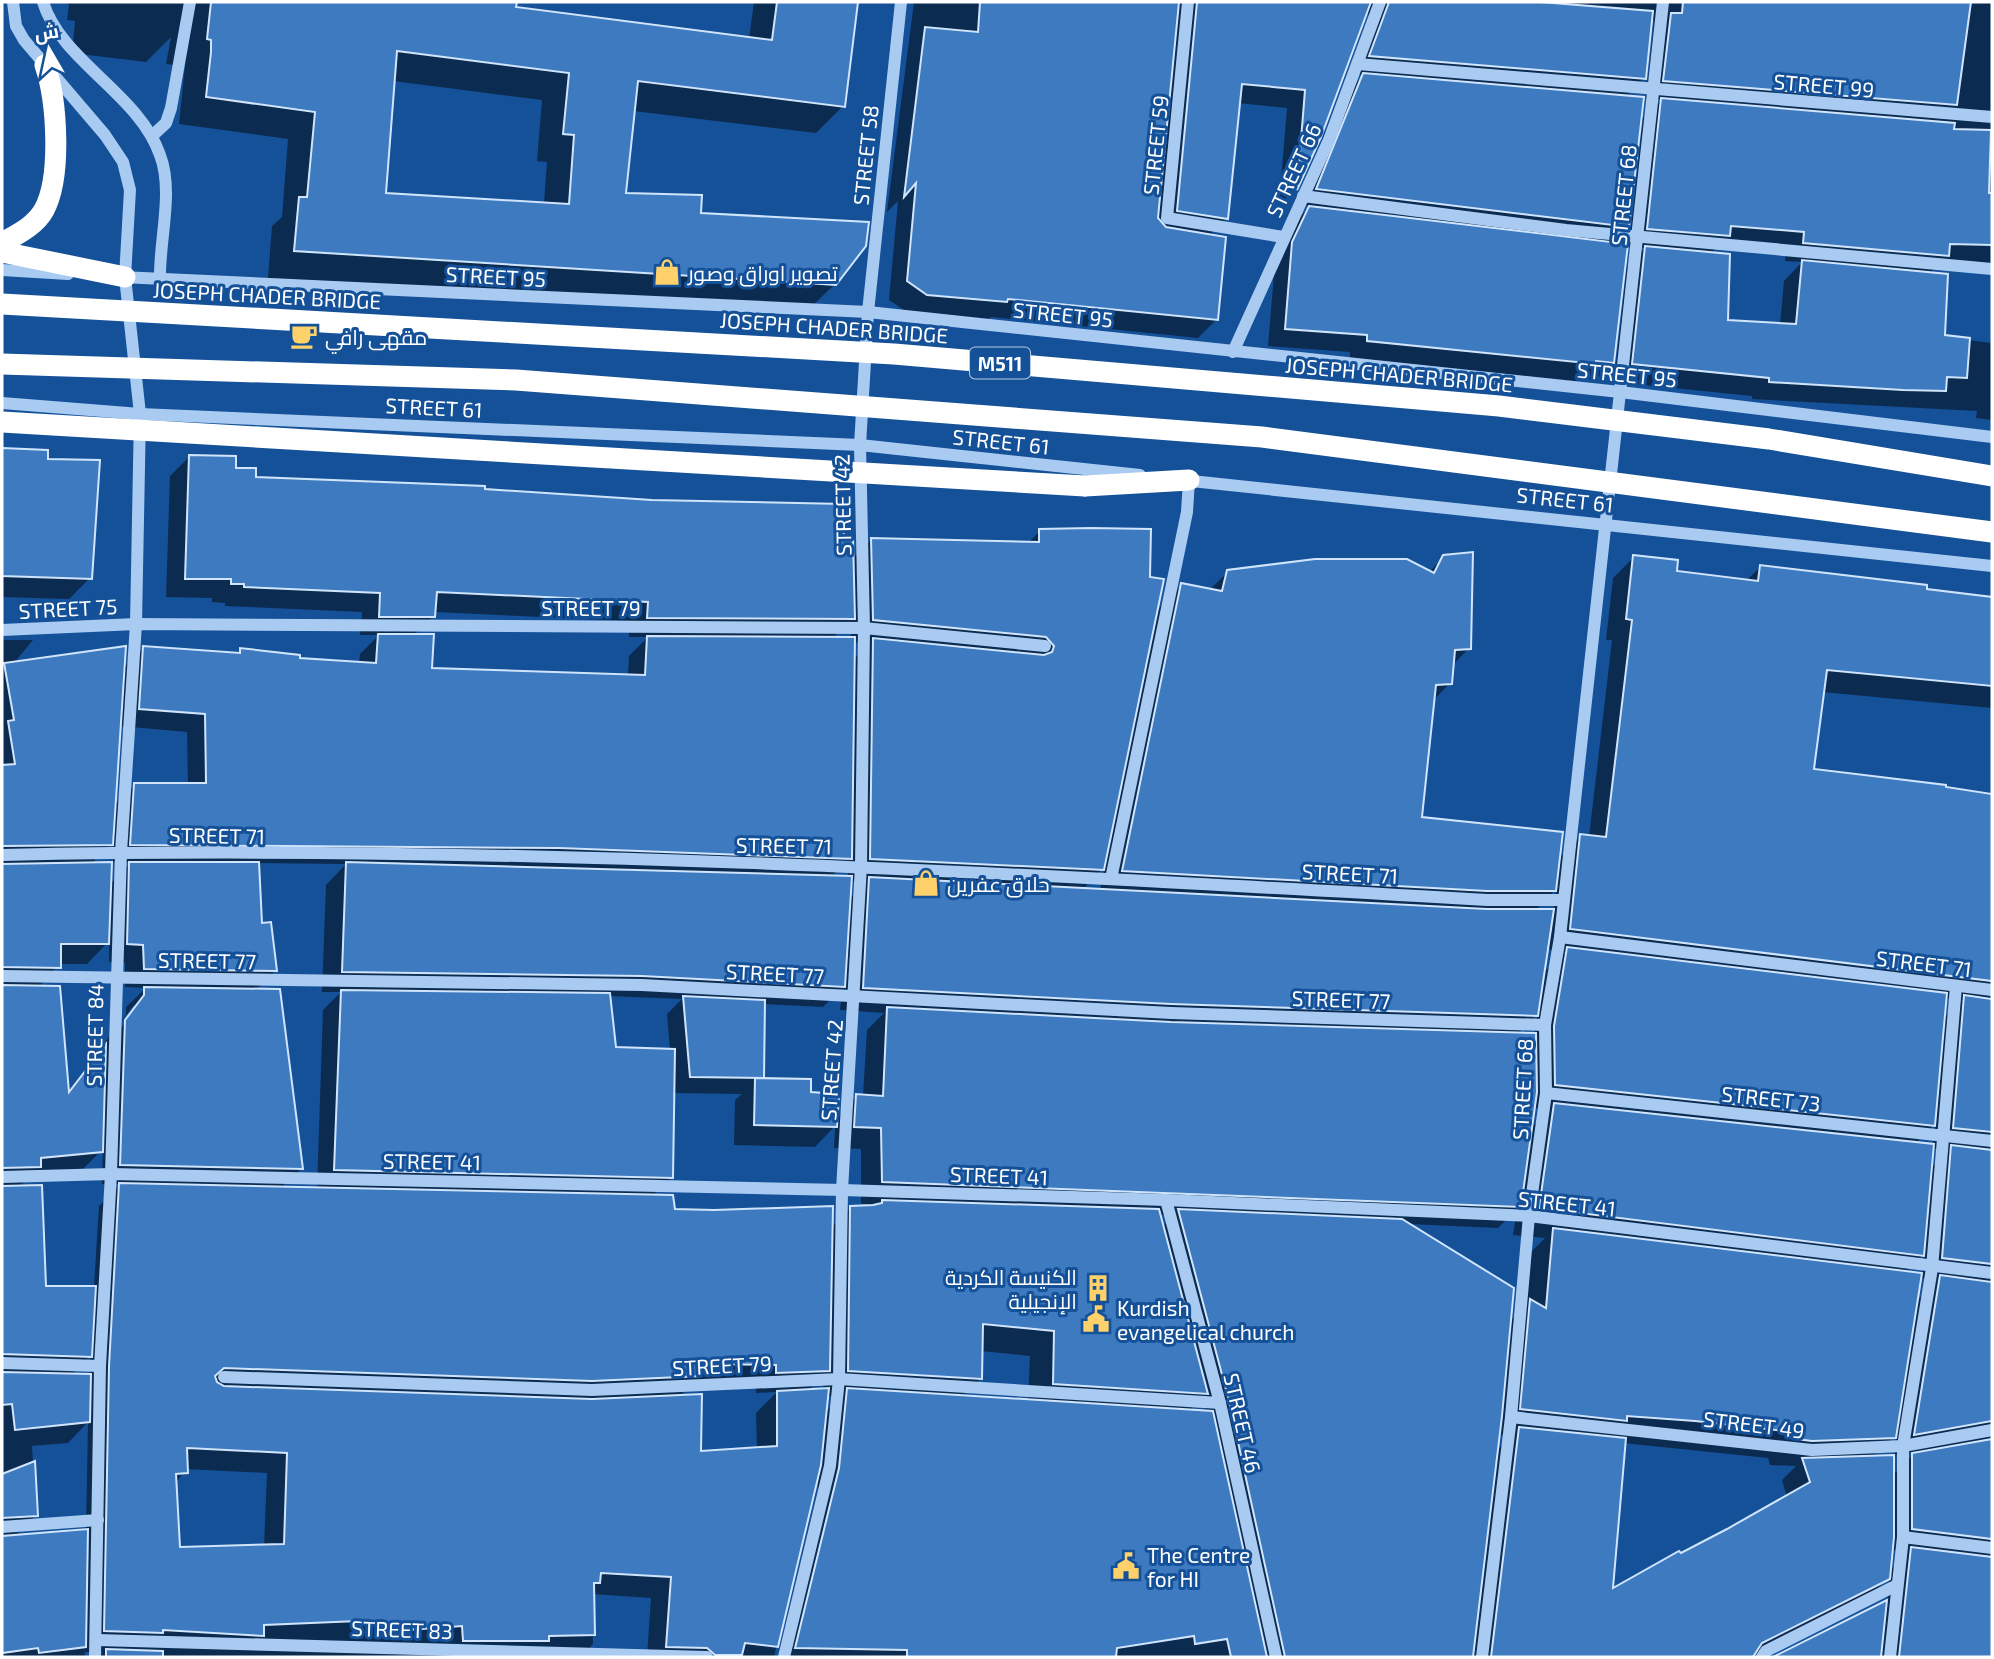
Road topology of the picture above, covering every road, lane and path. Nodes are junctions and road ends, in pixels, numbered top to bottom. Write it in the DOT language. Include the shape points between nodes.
graph roads {
  1 [pos="13,2"];
  2 [pos="43,2"];
  3 [pos="190,2"];
  4 [pos="901,2"];
  5 [pos="1188,2"];
  6 [pos="1380,2"];
  7 [pos="1663,2"];
  8 [pos="2,26"];
  9 [pos="16,26"];
  10 [pos="1358,64"];
  11 [pos="45,65"];
  12 [pos="1653,90"];
  13 [pos="1992,117"];
  14 [pos="152,136"];
  15 [pos="1303,196"];
  16 [pos="1638,234"];
  17 [pos="1283,237"];
  18 [pos="2,243"];
  19 [pos="2,252"];
  20 [pos="1992,269"];
  21 [pos="2,270"];
  22 [pos="125,277"];
  23 [pos="160,279"];
  24 [pos="2,304"];
  25 [pos="868,312"];
  26 [pos="1233,352"];
  27 [pos="2,363"];
  28 [pos="1620,392"];
  29 [pos="2,403"];
  30 [pos="140,414"];
  31 [pos="2,422"];
  32 [pos="1992,437"];
  33 [pos="860,445"];
  34 [pos="1992,476"];
  35 [pos="1189,480"];
  36 [pos="1605,523"];
  37 [pos="1992,532"];
  38 [pos="1992,566"];
  39 [pos="136,624"];
  40 [pos="864,628"];
  41 [pos="2,630"];
  42 [pos="1045,646"];
  43 [pos="121,852"];
  44 [pos="2,855"];
  45 [pos="861,866"];
  46 [pos="1111,879"];
  47 [pos="1564,900"];
  48 [pos="1560,937"];
  49 [pos="2,976"];
  50 [pos="115,978"];
  51 [pos="1956,986"];
  52 [pos="1992,990"];
  53 [pos="856,997"];
  54 [pos="1545,1025"];
  55 [pos="1546,1093"];
  56 [pos="1945,1137"];
  57 [pos="1992,1141"];
  58 [pos="111,1174"];
  59 [pos="2,1177"];
  60 [pos="842,1190"];
  61 [pos="1166,1200"];
  62 [pos="1529,1216"];
  63 [pos="1932,1268"];
  64 [pos="1992,1273"];
  65 [pos="2,1363"];
  66 [pos="100,1366"];
  67 [pos="225,1377"];
  68 [pos="839,1379"];
  69 [pos="1220,1403"];
  70 [pos="1510,1417"];
  71 [pos="1992,1430"];
  72 [pos="1903,1446"];
  73 [pos="98,1520"];
  74 [pos="2,1527"];
  75 [pos="1903,1537"];
  76 [pos="1992,1548"];
  77 [pos="1897,1585"];
  78 [pos="97,1640"];
  79 [pos="94,1657"];
  80 [pos="707,1657"];
  81 [pos="784,1657"];
  82 [pos="1276,1657"];
  83 [pos="1482,1657"];
  84 [pos="1762,1657"];
  85 [pos="1890,1657"];
  1 -- 9 [label="street"];
  2 -- 14 [label="street" via="49,20"];
  3 -- 14 [label="street" via="171,108 166,123"];
  4 -- 25 [label="street, STREET 58"];
  5 -- 17 [label="street, STREET 59" via="1167,218"];
  6 -- 10 [label="street, STREET 66"];
  7 -- 12 [label="street, STREET 68"];
  8 -- 9 [label="street"];
  9 -- 11 [label="street, STREET 84"];
  10 -- 12 [label="street, STREET 99"];
  10 -- 15 [label="street, STREET 66"];
  11 -- 18 [label="highway" via="54,122 45,209 31,226"];
  11 -- 22 [label="street, STREET 84" via="123,162 130,190"];
  12 -- 13 [label="street, STREET 99"];
  12 -- 16 [label="street, STREET 68"];
  14 -- 23 [label="street" via="165,179"];
  15 -- 16 [label="street" via="1566,230"];
  15 -- 17 [label="street, STREET 66"];
  16 -- 20 [label="street"];
  16 -- 28 [label="street, STREET 68"];
  17 -- 26 [label="street, STREET 66"];
  19 -- 22 [label="highway"];
  21 -- 22 [label="street, STREET 95"];
  22 -- 23 [label="street, STREET 95"];
  22 -- 30 [label="street, STREET 84"];
  23 -- 25 [label="street, STREET 95"];
  24 -- 34 [label="highway, JOSEPH CHADER BRIDGE / M511, bridge" via="894,354 1499,406 1769,439"];
  25 -- 26 [label="street, STREET 95"];
  25 -- 33 [label="street, STREET 42"];
  26 -- 28 [label="street, STREET 95"];
  27 -- 37 [label="highway, bridge" via="516,380 1262,437"];
  28 -- 32 [label="street, STREET 95"];
  28 -- 36 [label="street, STREET 68"];
  29 -- 30 [label="street, STREET 61"];
  30 -- 33 [label="street, STREET 61"];
  30 -- 39 [label="street, STREET 84"];
  31 -- 35 [label="highway, bridge" via="1085,486"];
  33 -- 35 [label="street, STREET 61"];
  33 -- 40 [label="street, STREET 42"];
  35 -- 36 [label="street, STREET 61"];
  35 -- 46 [label="street" via="1187,512"];
  36 -- 38 [label="street, STREET 61"];
  36 -- 47 [label="street, STREET 68"];
  39 -- 40 [label="street, STREET 79"];
  39 -- 41 [label="street, STREET 75"];
  39 -- 43 [label="street, STREET 84"];
  40 -- 42 [label="street, STREET 79"];
  40 -- 45 [label="street, STREET 42"];
  43 -- 44 [label="street, STREET 71"];
  43 -- 45 [label="street, STREET 71"];
  43 -- 50 [label="street, STREET 84"];
  45 -- 46 [label="street, STREET 71"];
  45 -- 53 [label="street, STREET 42"];
  46 -- 47 [label="street, STREET 71" via="1487,900"];
  47 -- 48 [label="street, STREET 68"];
  48 -- 51 [label="street, STREET 71"];
  48 -- 54 [label="street, STREET 68"];
  49 -- 50 [label="street, STREET 77"];
  50 -- 53 [label="street, STREET 77" via="642,985"];
  50 -- 58 [label="street, STREET 84"];
  51 -- 52 [label="street, STREET 71"];
  51 -- 56 [label="street"];
  53 -- 54 [label="street, STREET 77"];
  53 -- 60 [label="street, STREET 42"];
  54 -- 55 [label="street, STREET 68"];
  55 -- 56 [label="street, STREET 73"];
  55 -- 62 [label="street, STREET 68"];
  56 -- 57 [label="street, STREET 73"];
  56 -- 63 [label="street"];
  58 -- 59 [label="street, STREET 41"];
  58 -- 60 [label="street, STREET 41"];
  58 -- 66 [label="street, STREET 84"];
  60 -- 61 [label="street, STREET 41"];
  60 -- 68 [label="street, STREET 42"];
  61 -- 62 [label="street, STREET 41"];
  61 -- 69 [label="street, STREET 46"];
  62 -- 63 [label="street, STREET 41"];
  62 -- 70 [label="street, STREET 68"];
  63 -- 64 [label="street, STREET 41"];
  63 -- 72 [label="street"];
  65 -- 66 [label="street"];
  66 -- 73 [label="street, STREET 84"];
  67 -- 68 [label="street, STREET 79" via="592,1391"];
  68 -- 69 [label="street, STREET 79"];
  68 -- 81 [label="street, STREET 42" via="830,1466"];
  69 -- 82 [label="street, STREET 46"];
  70 -- 72 [label="street, STREET 49" via="1812,1450"];
  70 -- 83 [label="street, STREET 68"];
  71 -- 72 [label="street, STREET 49"];
  72 -- 75 [label="street"];
  73 -- 74 [label="street"];
  73 -- 78 [label="street, STREET 84"];
  75 -- 76 [label="street"];
  75 -- 77 [label="street"];
  77 -- 84 [label="street"];
  77 -- 85 [label="street"];
  78 -- 79 [label="street, STREET 84"];
  78 -- 80 [label="street, STREET 83"];
}
